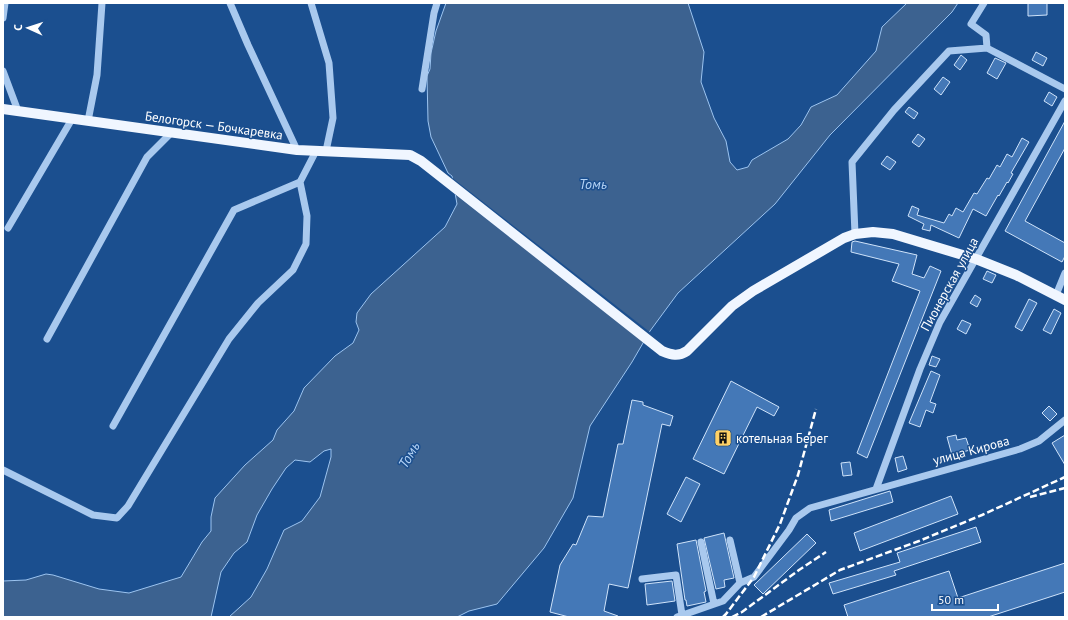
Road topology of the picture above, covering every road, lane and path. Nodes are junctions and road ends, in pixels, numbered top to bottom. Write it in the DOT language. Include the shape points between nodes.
graph roads {
  1 [pos="5,3"];
  2 [pos="102,3"];
  3 [pos="230,3"];
  4 [pos="311,3"];
  5 [pos="437,3"];
  6 [pos="984,3"];
  7 [pos="3,18"];
  8 [pos="987,48"];
  9 [pos="3,71"];
  10 [pos="422,89"];
  11 [pos="1065,89"];
  12 [pos="1065,101"];
  13 [pos="3,109"];
  14 [pos="18,111"];
  15 [pos="72,119"];
  16 [pos="88,121"];
  17 [pos="171,132"];
  18 [pos="297,150"];
  19 [pos="321,151"];
  20 [pos="300,182"];
  21 [pos="8,228"];
  22 [pos="855,234"];
  23 [pos="976,259"];
  24 [pos="1065,273"];
  25 [pos="1056,295"];
  26 [pos="1065,300"];
  27 [pos="48,339"];
  28 [pos="1065,420"];
  29 [pos="113,426"];
  30 [pos="3,470"];
  31 [pos="876,489"];
  32 [pos="730,540"];
  33 [pos="701,542"];
  34 [pos="642,579"];
  35 [pos="740,583"];
  36 [pos="714,604"];
  37 [pos="680,616"];
  1 -- 7 [label="street"];
  2 -- 16 [label="street" via="97,75"];
  3 -- 18 [label="street"];
  4 -- 19 [label="street" via="329,63 332,118"];
  5 -- 10 [label="street"];
  6 -- 8 [label="street" via="972,24 986,35"];
  8 -- 11 [label="street"];
  8 -- 22 [label="street" via="949,51 894,110 852,162"];
  9 -- 14 [label="street"];
  12 -- 23 [label="street, Пионерская улица"];
  13 -- 14 [label="main road, Белогорск — Бочкаревка"];
  14 -- 15 [label="main road, Белогорск — Бочкаревка"];
  15 -- 16 [label="main road, Белогорск — Бочкаревка"];
  15 -- 21 [label="street"];
  16 -- 17 [label="main road, Белогорск — Бочкаревка"];
  17 -- 18 [label="main road, Белогорск — Бочкаревка"];
  17 -- 27 [label="street" via="147,157"];
  18 -- 19 [label="main road, Белогорск — Бочкаревка"];
  19 -- 20 [label="street"];
  19 -- 22 [label="main road, Белогорск — Бочкаревка" via="410,155 421,161 662,351 671,355 681,355 687,351 732,306 748,295"];
  20 -- 29 [label="street" via="234,210"];
  20 -- 30 [label="street" via="307,216 306,244 293,270 258,303 230,339 128,506 117,518 93,515"];
  22 -- 23 [label="main road" via="893,234"];
  23 -- 25 [label="main road"];
  23 -- 31 [label="street, Пионерская улица" via="937,329"];
  24 -- 25 [label="street"];
  25 -- 26 [label="main road"];
  28 -- 31 [label="street, улица Кирова" via="1039,441 1020,449"];
  31 -- 35 [label="street, улица Кирова" via="810,508 796,518 754,577"];
  32 -- 35 [label="street"];
  33 -- 36 [label="street"];
  34 -- 37 [label="street" via="676,575"];
  35 -- 36 [label="street, улица Кирова" via="723,601"];
  36 -- 37 [label="street, улица Кирова"];
}
